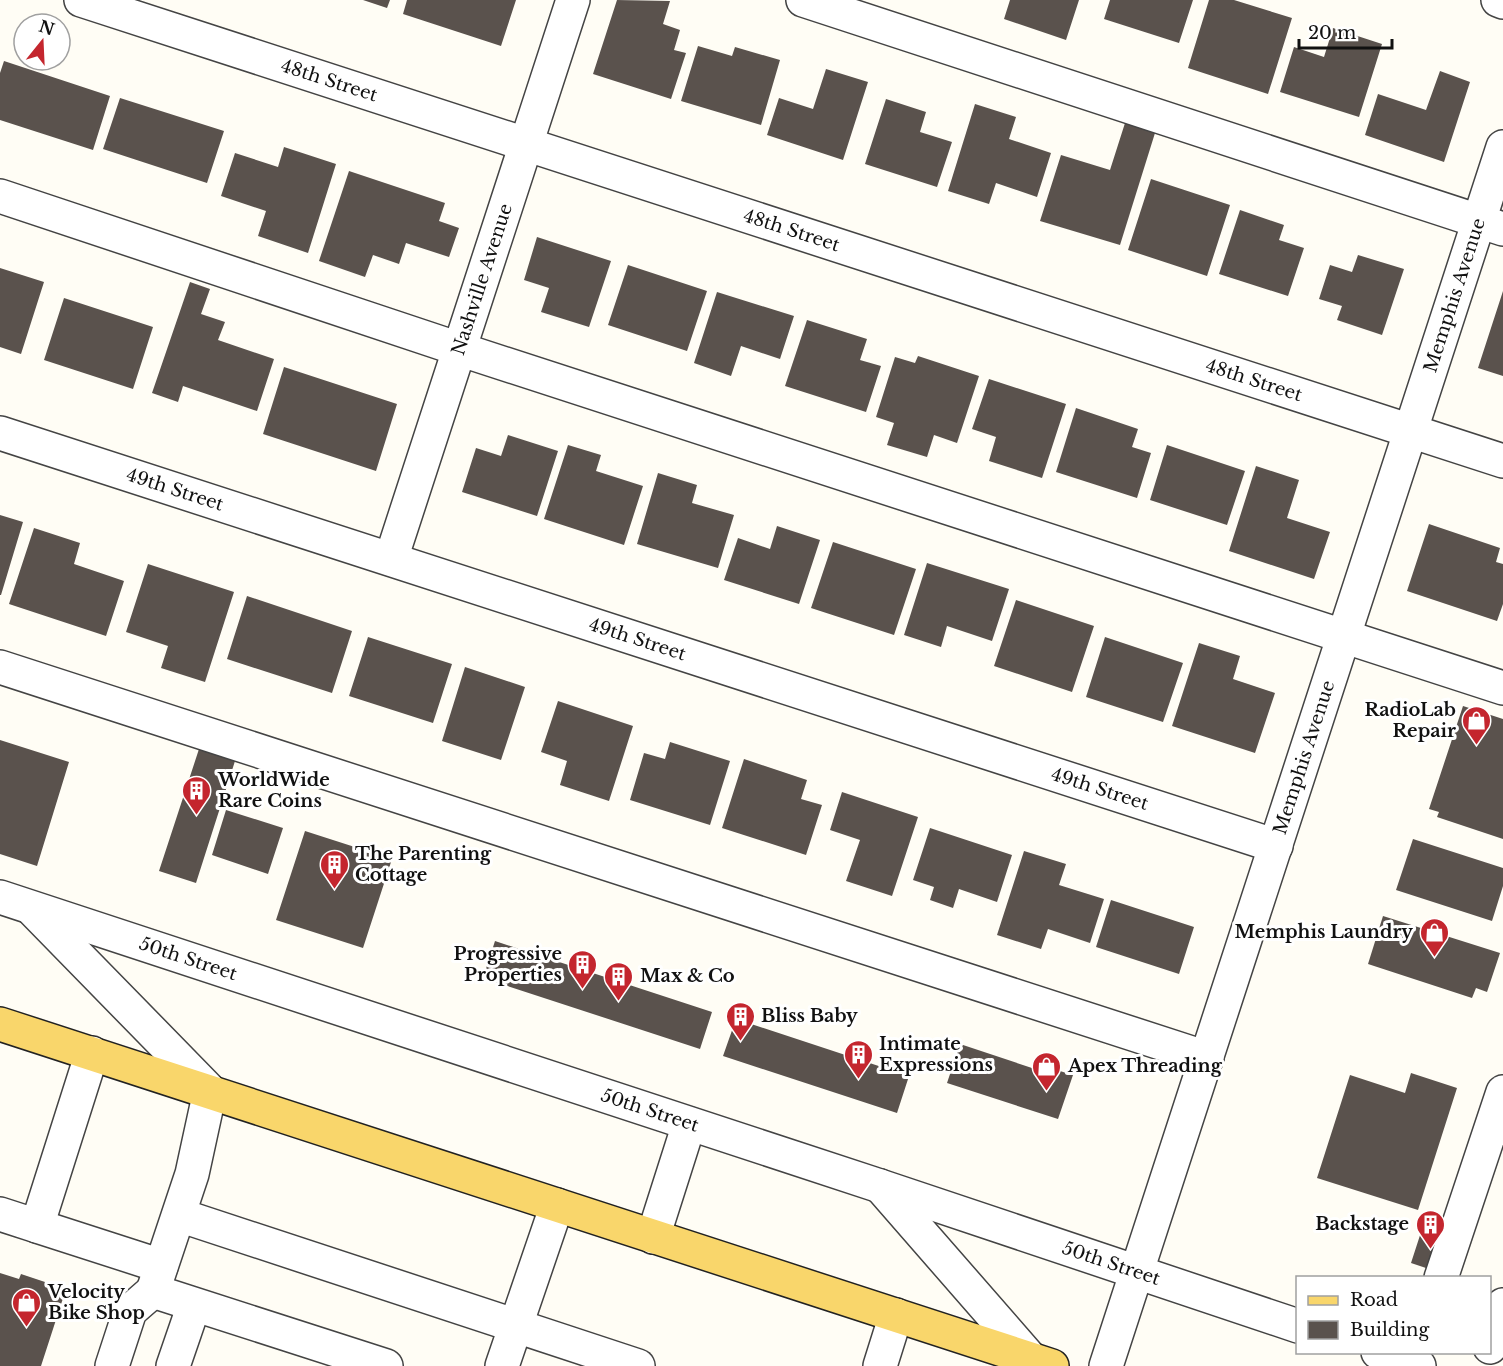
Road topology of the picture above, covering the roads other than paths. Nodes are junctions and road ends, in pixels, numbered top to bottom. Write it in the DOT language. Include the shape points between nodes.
graph roads {
  1 [pos="81,0"];
  2 [pos="573,0"];
  3 [pos="803,0"];
  4 [pos="1498,0"];
  5 [pos="1503,2"];
  6 [pos="526,144"];
  7 [pos="1503,147"];
  8 [pos="0,196"];
  9 [pos="1491,226"];
  10 [pos="459,349"];
  11 [pos="1411,431"];
  12 [pos="0,433"];
  13 [pos="1503,461"];
  14 [pos="391,559"];
  15 [pos="1344,637"];
  16 [pos="0,667"];
  17 [pos="1503,688"];
  18 [pos="1276,846"];
  19 [pos="0,897"];
  20 [pos="31,907"];
  21 [pos="0,1024"];
  22 [pos="92,1053"];
  23 [pos="1207,1058"];
  24 [pos="210,1091"];
  25 [pos="1503,1092"];
  26 [pos="689,1124"];
  27 [pos="880,1186"];
  28 [pos="556,1205"];
  29 [pos="0,1214"];
  30 [pos="178,1215"];
  31 [pos="37,1226"];
  32 [pos="653,1237"];
  33 [pos="1138,1274"];
  34 [pos="1442,1276"];
  35 [pos="157,1279"];
  36 [pos="194,1305"];
  37 [pos="896,1315"];
  38 [pos="516,1325"];
  39 [pos="1296,1325"];
  40 [pos="1041,1363"];
  41 [pos="112,1366"];
  42 [pos="173,1366"];
  43 [pos="386,1366"];
  44 [pos="502,1366"];
  45 [pos="638,1366"];
  46 [pos="880,1366"];
  47 [pos="1106,1366"];
  1 -- 6 [label="street, 48th Street"];
  2 -- 6 [label="street, Nashville Avenue"];
  3 -- 9 [label="street"];
  4 -- 5 [label="street"];
  6 -- 10 [label="street, Nashville Avenue"];
  6 -- 11 [label="street, 48th Street"];
  7 -- 9 [label="street, Memphis Avenue"];
  8 -- 10 [label="street"];
  9 -- 11 [label="street, Memphis Avenue"];
  10 -- 14 [label="street, Nashville Avenue"];
  10 -- 15 [label="street"];
  11 -- 13 [label="street, 48th Street"];
  11 -- 15 [label="street, Memphis Avenue"];
  12 -- 14 [label="street, 49th Street"];
  14 -- 18 [label="street, 49th Street"];
  15 -- 17 [label="street"];
  15 -- 18 [label="street, Memphis Avenue"];
  16 -- 23 [label="street"];
  18 -- 23 [label="street, Memphis Avenue"];
  19 -- 20 [label="street, 50th Street"];
  20 -- 24 [label="street"];
  20 -- 26 [label="street, 50th Street"];
  21 -- 22 [label="main road"];
  22 -- 24 [label="main road"];
  22 -- 31 [label="street"];
  23 -- 33 [label="street, Memphis Avenue"];
  24 -- 28 [label="main road"];
  24 -- 30 [label="street" via="192,1174"];
  25 -- 34 [label="street"];
  26 -- 27 [label="street, 50th Street"];
  26 -- 32 [label="street"];
  27 -- 33 [label="street, 50th Street"];
  27 -- 40 [label="street"];
  28 -- 32 [label="main road"];
  28 -- 38 [label="street"];
  29 -- 31 [label="street"];
  30 -- 35 [label="street"];
  30 -- 38 [label="street"];
  31 -- 35 [label="street"];
  32 -- 37 [label="main road"];
  33 -- 39 [label="street, 50th Street"];
  33 -- 47 [label="street, Memphis Avenue"];
  35 -- 36 [label="street"];
  35 -- 41 [label="street" via="130,1311"];
  36 -- 42 [label="street"];
  36 -- 43 [label="street"];
  37 -- 40 [label="main road"];
  37 -- 46 [label="street"];
  38 -- 44 [label="street"];
  38 -- 45 [label="street"];
}
